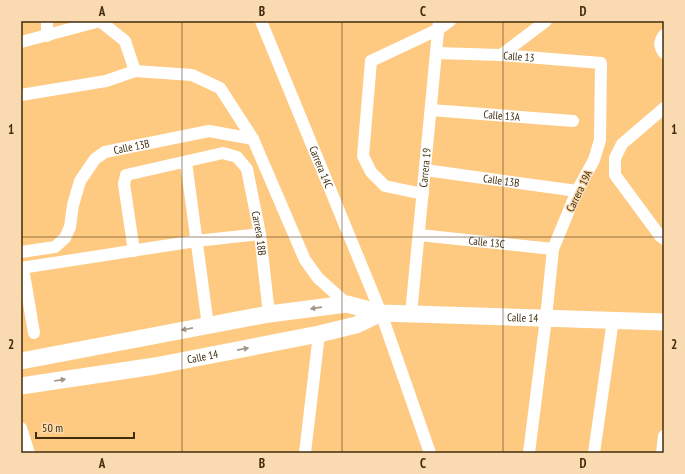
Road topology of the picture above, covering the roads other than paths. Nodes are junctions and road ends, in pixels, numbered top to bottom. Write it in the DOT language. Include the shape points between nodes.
graph roads {
  1 [pos="47,21"];
  2 [pos="100,21"];
  3 [pos="261,21"];
  4 [pos="450,21"];
  5 [pos="546,21"];
  6 [pos="439,25"];
  7 [pos="664,35"];
  8 [pos="47,36"];
  9 [pos="21,42"];
  10 [pos="664,53"];
  11 [pos="436,54"];
  12 [pos="501,56"];
  13 [pos="601,63"];
  14 [pos="134,71"];
  15 [pos="21,95"];
  16 [pos="664,108"];
  17 [pos="431,110"];
  18 [pos="573,121"];
  19 [pos="253,138"];
  20 [pos="186,162"];
  21 [pos="425,170"];
  22 [pos="577,191"];
  23 [pos="423,194"];
  24 [pos="260,234"];
  25 [pos="420,235"];
  26 [pos="664,239"];
  27 [pos="196,241"];
  28 [pos="553,249"];
  29 [pos="134,251"];
  30 [pos="21,252"];
  31 [pos="22,268"];
  32 [pos="347,304"];
  33 [pos="381,313"];
  34 [pos="269,314"];
  35 [pos="411,314"];
  36 [pos="546,318"];
  37 [pos="613,320"];
  38 [pos="664,322"];
  39 [pos="208,326"];
  40 [pos="34,333"];
  41 [pos="319,334"];
  42 [pos="21,361"];
  43 [pos="21,386"];
  44 [pos="21,428"];
  45 [pos="664,436"];
  46 [pos="29,453"];
  47 [pos="305,453"];
  48 [pos="430,453"];
  49 [pos="529,453"];
  50 [pos="594,453"];
  51 [pos="662,453"];
  1 -- 8 [label="street"];
  2 -- 8 [label="street"];
  2 -- 14 [label="street" via="125,41"];
  3 -- 33 [label="street, Carrera 14C"];
  4 -- 6 [label="street"];
  5 -- 12 [label="street"];
  6 -- 11 [label="street, Carrera 19"];
  6 -- 23 [label="street" via="371,61 363,156 371,172 385,186"];
  7 -- 10 [label="street" via="660,40 660,48"];
  8 -- 9 [label="street"];
  11 -- 12 [label="street, Calle 13"];
  11 -- 17 [label="street, Carrera 19"];
  12 -- 13 [label="street, Calle 13"];
  13 -- 22 [label="street, Carrera 19A" via="600,140 594,160"];
  14 -- 15 [label="street" via="106,81"];
  14 -- 19 [label="street" via="192,75 220,88"];
  16 -- 26 [label="street" via="622,144 615,158 615,175"];
  17 -- 18 [label="street, Calle 13A"];
  17 -- 21 [label="street, Carrera 19"];
  19 -- 30 [label="street, Calle 13B" via="208,132 105,152 96,159 80,181 70,227 65,238 55,247"];
  19 -- 32 [label="street" via="305,260 318,278"];
  20 -- 24 [label="street, Carrera 18B" via="223,153 237,157 247,169"];
  20 -- 27 [label="street"];
  20 -- 29 [label="street" via="126,175 124,184"];
  21 -- 22 [label="street, Calle 13B"];
  21 -- 23 [label="street, Carrera 19"];
  22 -- 28 [label="street, Carrera 19A"];
  23 -- 25 [label="street, Carrera 19"];
  24 -- 27 [label="street"];
  24 -- 34 [label="street, Carrera 18B"];
  25 -- 28 [label="street, Calle 13C"];
  25 -- 35 [label="street, Carrera 19"];
  27 -- 29 [label="street"];
  27 -- 39 [label="street"];
  28 -- 36 [label="street, Carrera 19A"];
  29 -- 31 [label="street"];
  31 -- 40 [label="street"];
  32 -- 33 [label="main road, Calle 14"];
  32 -- 34 [label="main road, Calle 14, one-way"];
  33 -- 35 [label="main road, Calle 14"];
  33 -- 41 [label="main road, Calle 14" via="356,326"];
  33 -- 48 [label="street, Carrera 14C"];
  34 -- 39 [label="main road, Calle 14"];
  35 -- 36 [label="main road, Calle 14"];
  36 -- 37 [label="main road, Calle 14"];
  36 -- 49 [label="street, Carrera 19A"];
  37 -- 38 [label="main road, Calle 14"];
  37 -- 50 [label="street"];
  39 -- 42 [label="main road, Calle 14, one-way"];
  43 -- 41 [label="main road, Calle 14, one-way" via="155,366"];
  41 -- 47 [label="street"];
  44 -- 46 [label="street"];
  45 -- 51 [label="street"];
}
